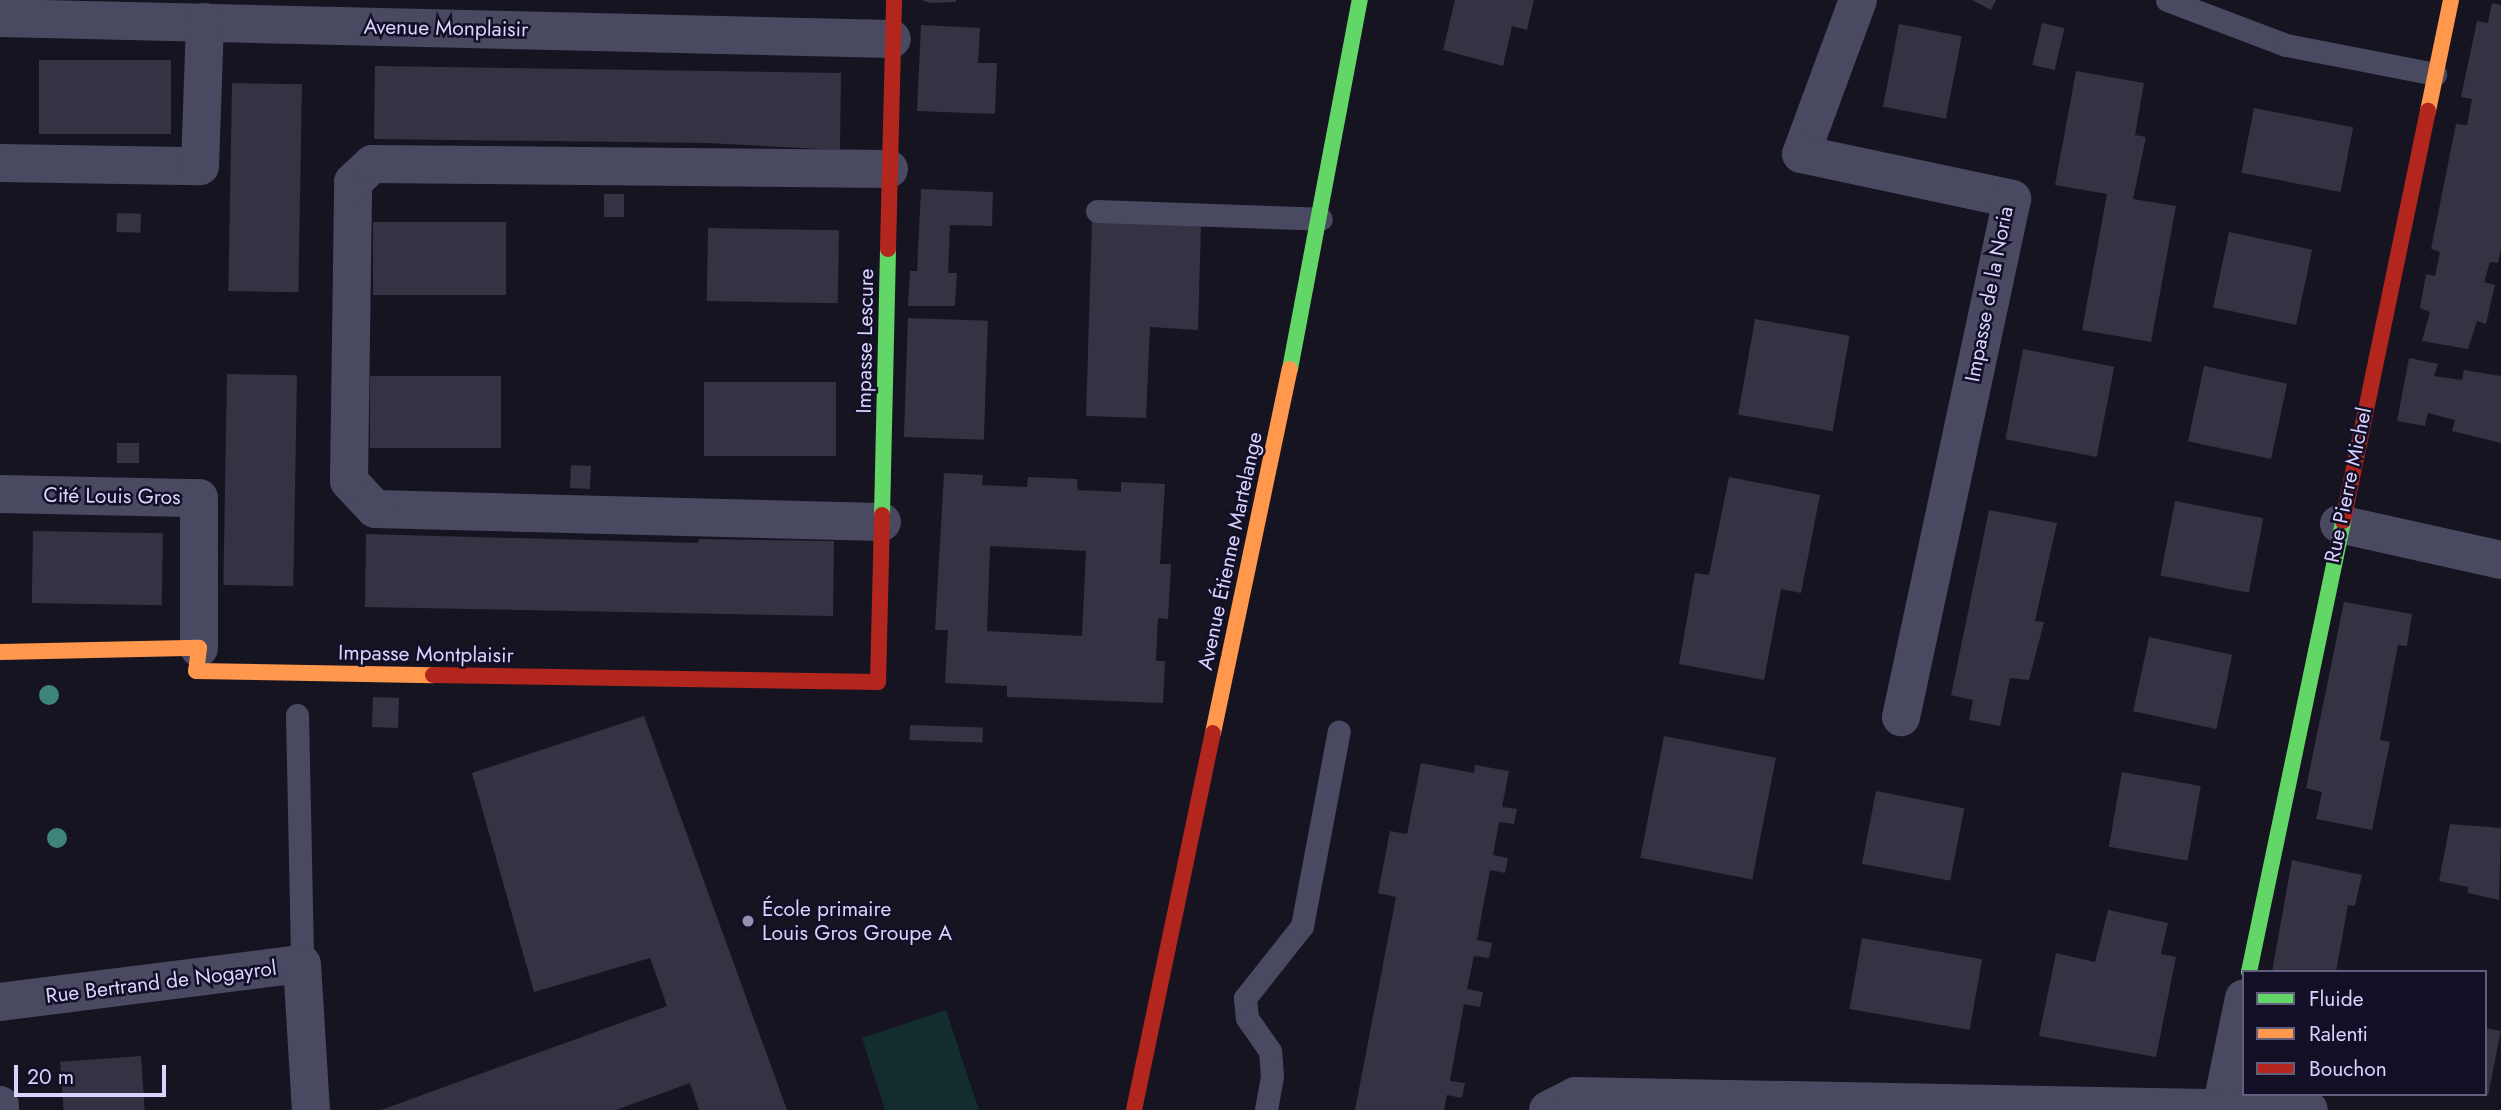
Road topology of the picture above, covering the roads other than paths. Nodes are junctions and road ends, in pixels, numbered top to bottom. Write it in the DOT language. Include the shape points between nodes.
graph roads {
  1 [pos="894,0"];
  2 [pos="1360,0"];
  3 [pos="1858,0"];
  4 [pos="2167,0"];
  5 [pos="2451,0"];
  6 [pos="0,18"];
  7 [pos="205,22"];
  8 [pos="892,39"];
  9 [pos="2435,74"];
  10 [pos="0,163"];
  11 [pos="889,169"];
  12 [pos="1097,211"];
  13 [pos="1321,219"];
  14 [pos="0,494"];
  15 [pos="882,522"];
  16 [pos="2339,524"];
  17 [pos="2501,560"];
  18 [pos="199,648"];
  19 [pos="0,652"];
  20 [pos="878,682"];
  21 [pos="298,715"];
  22 [pos="1901,716"];
  23 [pos="1339,731"];
  24 [pos="302,964"];
  25 [pos="2249,970"];
  26 [pos="0,1002"];
  27 [pos="2242,1008"];
  28 [pos="2221,1109"];
  29 [pos="311,1110"];
  30 [pos="1134,1110"];
  31 [pos="1266,1110"];
  32 [pos="1548,1110"];
  33 [pos="2309,1110"];
  1 -- 8 [label="street, Impasse Lescure"];
  2 -- 13 [label="street, Avenue Étienne Martelange"];
  3 -- 22 [label="street, Impasse de la Noria" via="1801,153 2012,199"];
  4 -- 9 [label="lane" via="2286,45"];
  5 -- 9 [label="street, Rue Pierre Michel"];
  6 -- 7 [label="street, Avenue Monplaisir"];
  7 -- 8 [label="street, Avenue Monplaisir"];
  7 -- 10 [label="street" via="200,166"];
  8 -- 11 [label="street, Impasse Lescure"];
  9 -- 16 [label="street, Rue Pierre Michel"];
  11 -- 15 [label="street, Impasse Lescure"];
  11 -- 15 [label="street" via="372,164 353,182 349,481 375,509"];
  12 -- 13 [label="lane"];
  13 -- 30 [label="street, Avenue Étienne Martelange"];
  14 -- 18 [label="street, Cité Louis Gros" via="199,498"];
  15 -- 20 [label="street, Impasse Lescure"];
  16 -- 17 [label="street"];
  16 -- 25 [label="street, Rue Pierre Michel"];
  18 -- 19 [label="street"];
  18 -- 20 [label="street, Impasse Montplaisir" via="195,671"];
  21 -- 24 [label="lane"];
  23 -- 31 [label="lane" via="1302,926 1245,998 1247,1018 1270,1051 1272,1077"];
  24 -- 26 [label="street, Rue Bertrand de Nogayrol"];
  24 -- 29 [label="street, Rue Bertrand de Nogayrol"];
  27 -- 28 [label="street"];
  28 -- 32 [label="street" via="1575,1096"];
  28 -- 33 [label="street"];
}
